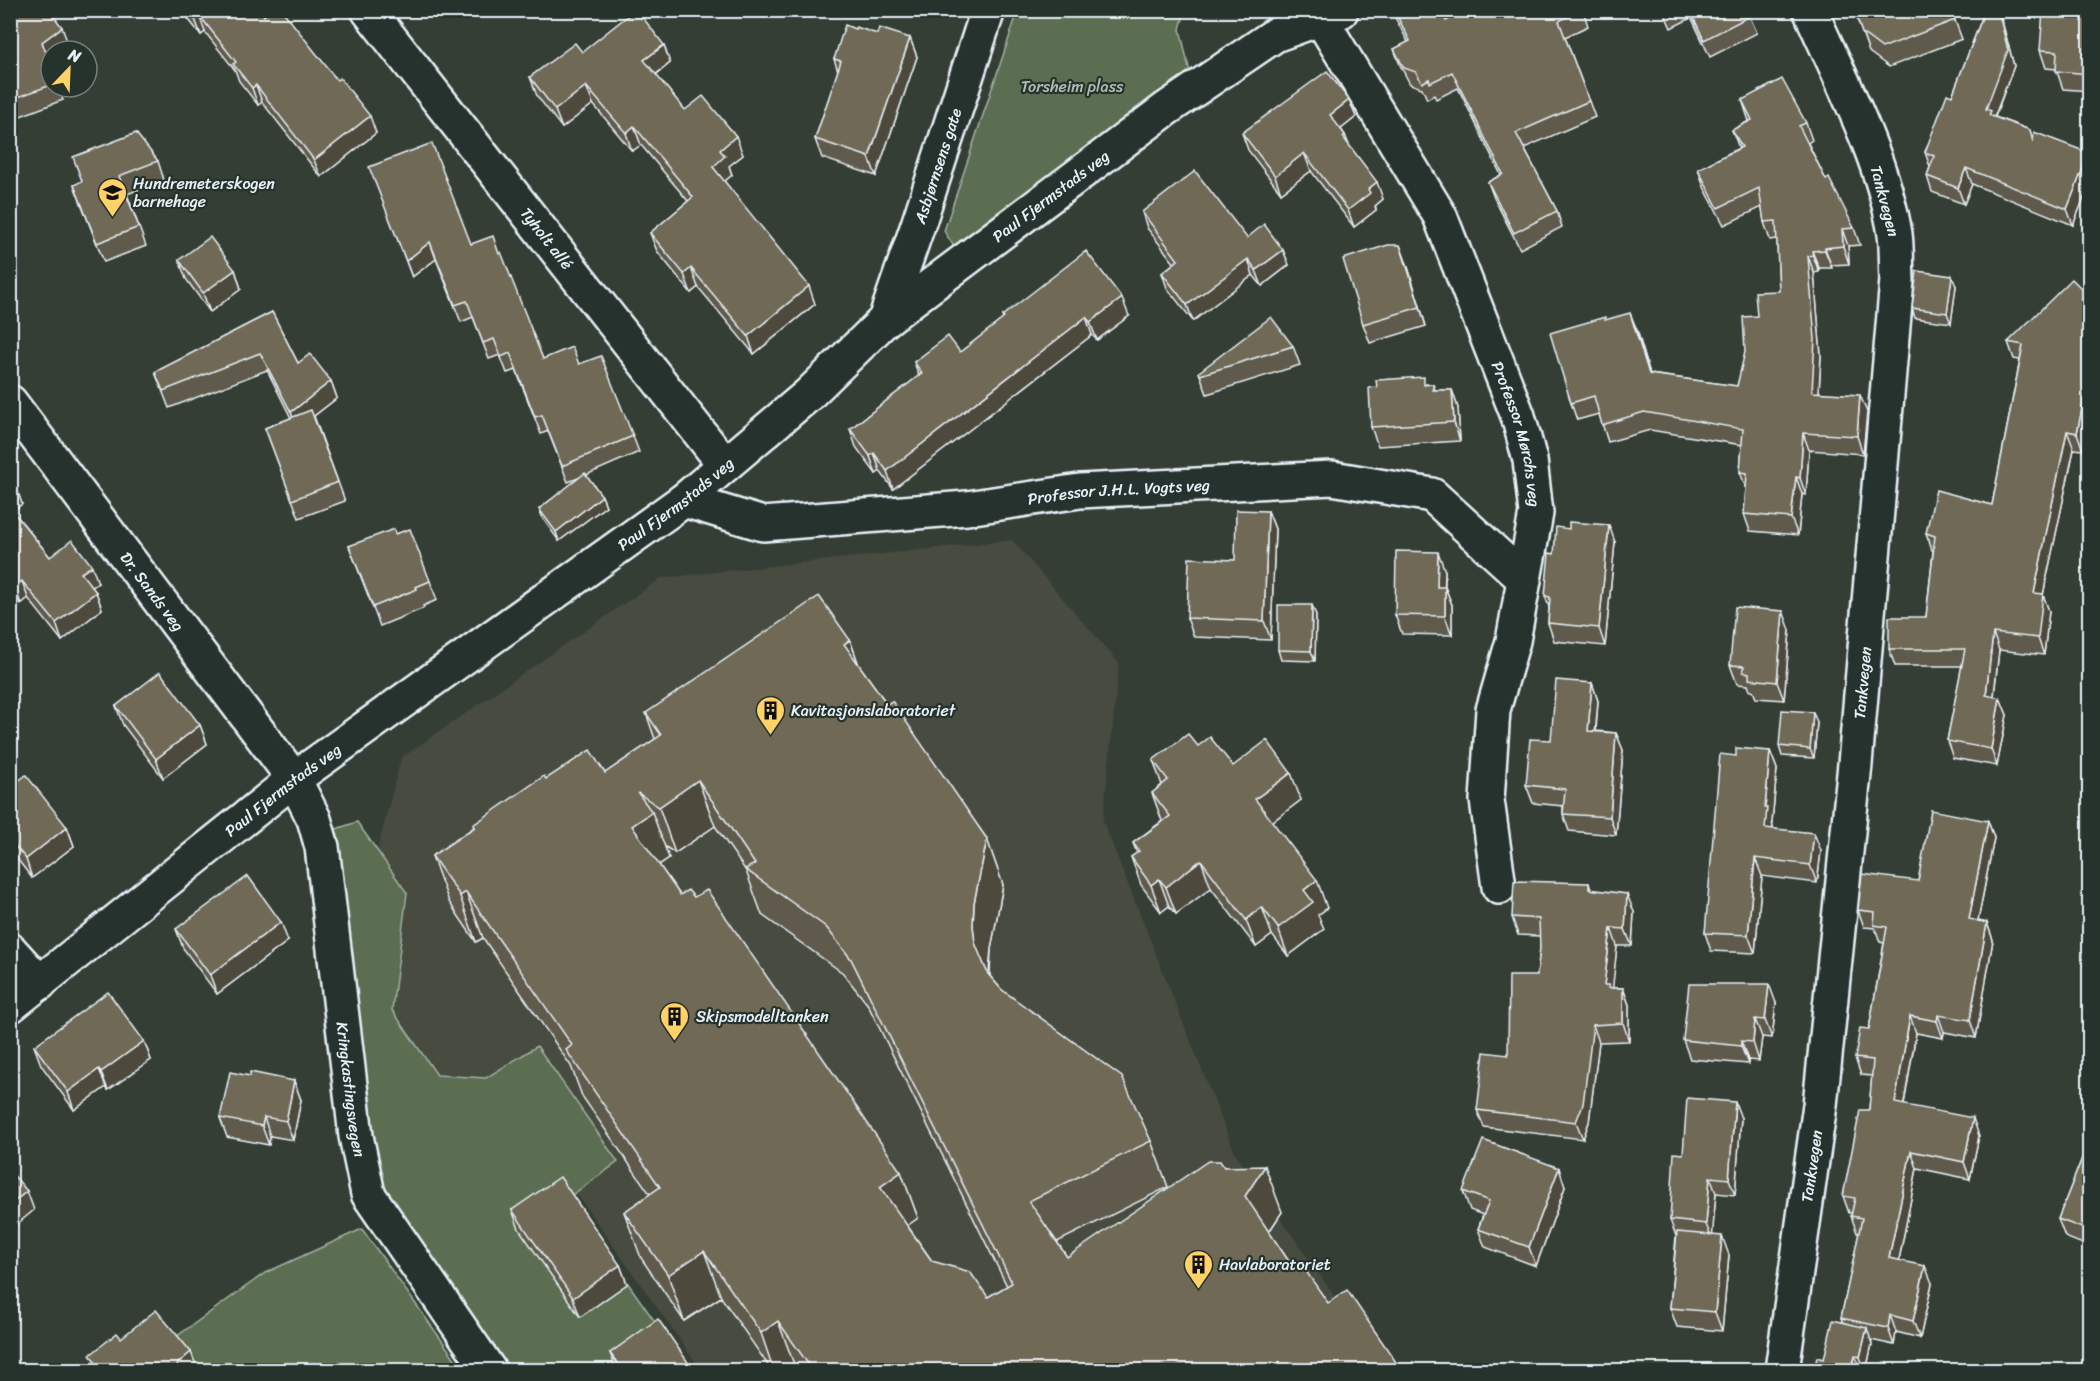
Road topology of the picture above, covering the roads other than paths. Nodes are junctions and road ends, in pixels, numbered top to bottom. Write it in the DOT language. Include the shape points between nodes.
graph roads {
  1 [pos="368,10"];
  2 [pos="988,10"];
  3 [pos="1809,10"];
  4 [pos="1332,15"];
  5 [pos="885,320"];
  6 [pos="10,402"];
  7 [pos="725,465"];
  8 [pos="684,500"];
  9 [pos="1524,579"];
  10 [pos="294,779"];
  11 [pos="1499,887"];
  12 [pos="10,950"];
  13 [pos="40,983"];
  14 [pos="10,1006"];
  15 [pos="489,1371"];
  16 [pos="1782,1371"];
  1 -- 7 [label="street, Tyholt allé"];
  2 -- 5 [label="street, Asbjørnsens gate"];
  3 -- 16 [label="street, Tankvegen" via="1849,95 1882,180 1895,236 1897,280 1855,764 1820,1105"];
  4 -- 5 [label="street, Paul Fjermstads veg" via="1275,35 1184,96"];
  4 -- 9 [label="street, Professor Mørchs veg" via="1440,216 1518,416 1530,460 1536,513"];
  5 -- 7 [label="street, Paul Fjermstads veg" via="808,395"];
  6 -- 10 [label="street, Dr. Sands veg"];
  7 -- 8 [label="street, Paul Fjermstads veg"];
  8 -- 9 [label="street, Professor J.H.L. Vogts veg" via="763,524 945,511 1080,491 1332,478 1432,495"];
  8 -- 10 [label="street, Paul Fjermstads veg"];
  9 -- 11 [label="street, Professor Mørchs veg" via="1513,641 1493,710 1488,800"];
  10 -- 13 [label="street, Paul Fjermstads veg"];
  10 -- 15 [label="street, Kringkastingsvegen" via="314,819 322,847 356,1136 368,1194"];
  12 -- 13 [label="street"];
  13 -- 14 [label="street, Paul Fjermstads veg"];
}
